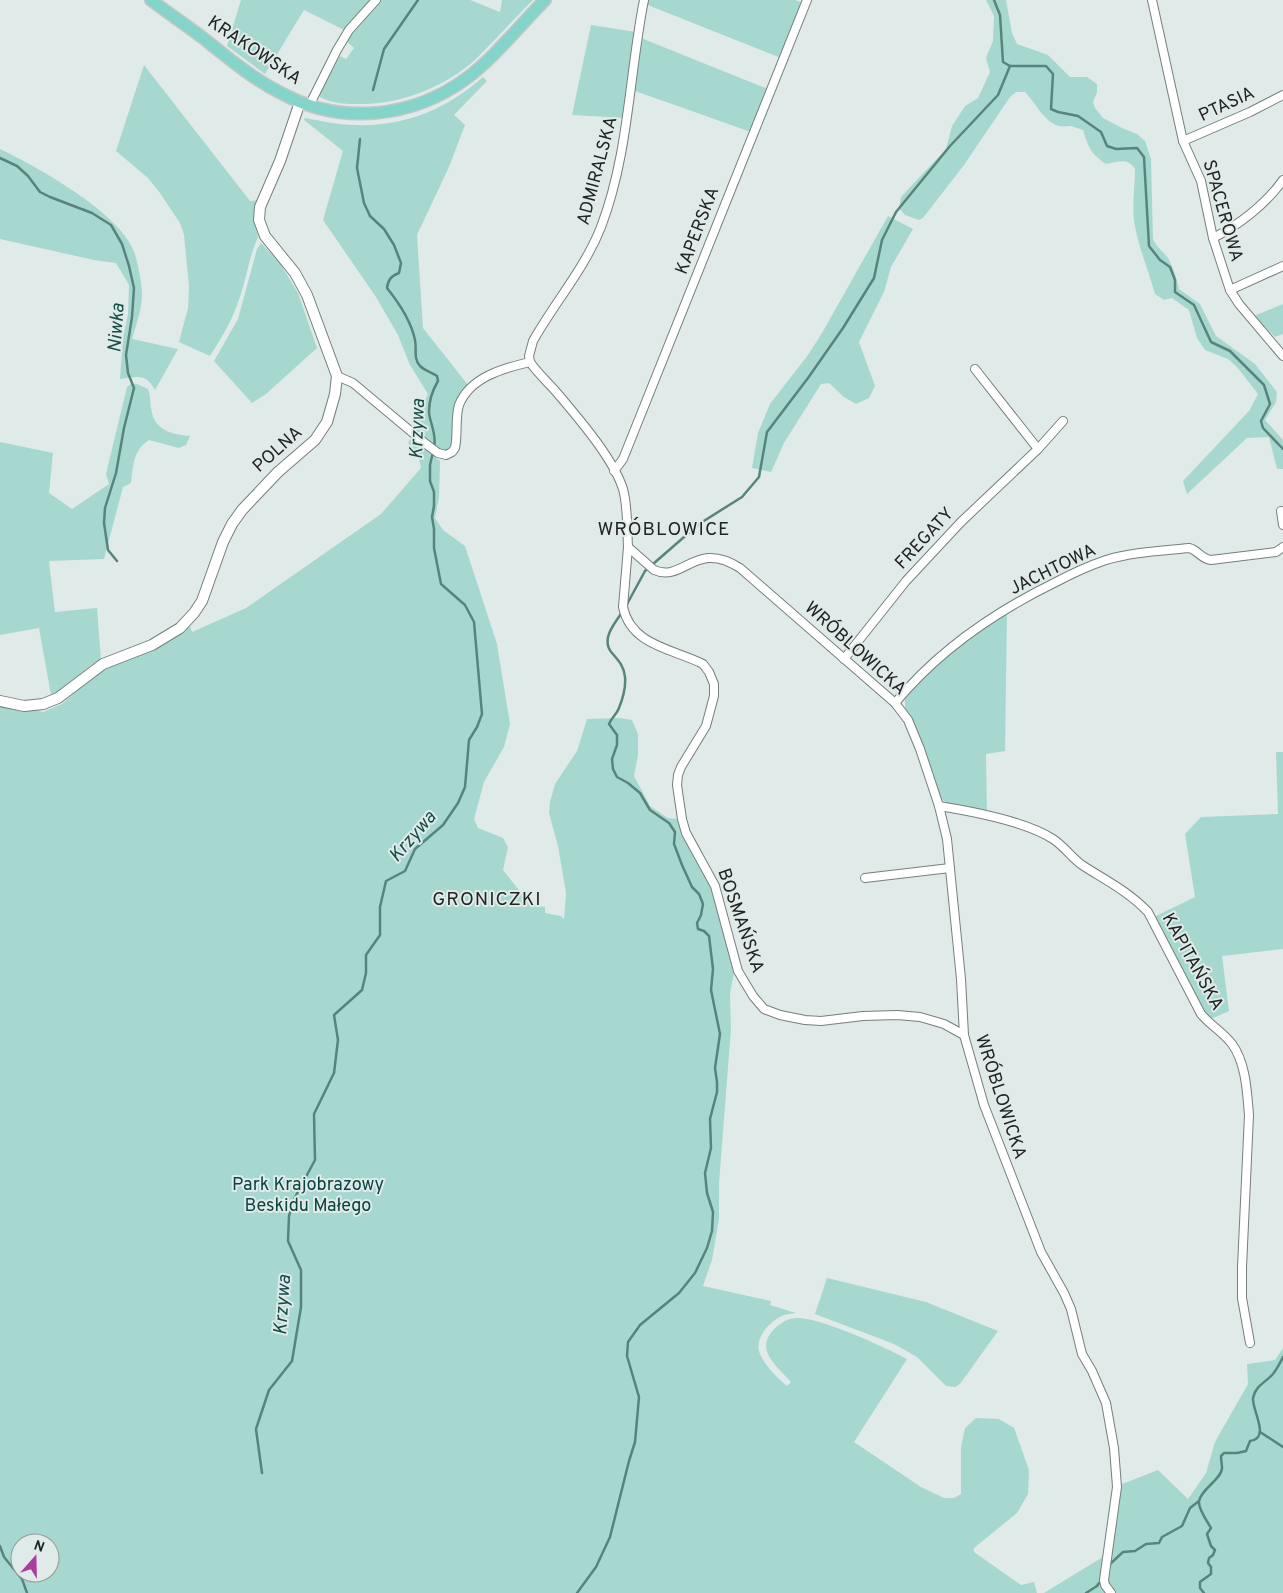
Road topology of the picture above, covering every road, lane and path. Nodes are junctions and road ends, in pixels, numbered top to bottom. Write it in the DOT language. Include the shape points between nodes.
graph roads {
  1 [pos="151,0"];
  2 [pos="376,0"];
  3 [pos="545,0"];
  4 [pos="644,0"];
  5 [pos="807,0"];
  6 [pos="1152,0"];
  7 [pos="1283,95"];
  8 [pos="304,104"];
  9 [pos="1183,141"];
  10 [pos="1283,180"];
  11 [pos="1213,238"];
  12 [pos="1283,266"];
  13 [pos="1230,290"];
  14 [pos="1283,356"];
  15 [pos="530,362"];
  16 [pos="975,369"];
  17 [pos="337,376"];
  18 [pos="1063,421"];
  19 [pos="1038,449"];
  20 [pos="614,471"];
  21 [pos="1281,511"];
  22 [pos="1283,525"];
  23 [pos="628,547"];
  24 [pos="1283,547"];
  25 [pos="844,659"];
  26 [pos="0,701"];
  27 [pos="895,703"];
  28 [pos="939,806"];
  29 [pos="950,868"];
  30 [pos="865,878"];
  31 [pos="964,1035"];
  32 [pos="1250,1343"];
  33 [pos="1110,1593"];
  1 -- 8 [label="main road, KRAKOWSKA" via="259,80"];
  2 -- 8 [label="street" via="349,30"];
  3 -- 8 [label="main road, KRAKOWSKA" via="469,77 429,100 394,111 368,114 332,112"];
  4 -- 15 [label="street, ADMIRALSKA" via="627,124 607,208 590,250 533,340"];
  5 -- 20 [label="street, KAPERSKA" via="623,459"];
  6 -- 9 [label="street, SPACEROWA"];
  7 -- 9 [label="street, PTASIA"];
  8 -- 17 [label="street" via="259,213 265,236 307,295"];
  9 -- 11 [label="street, SPACEROWA" via="1201,181"];
  10 -- 11 [label="street" via="1235,227"];
  11 -- 13 [label="street, SPACEROWA"];
  12 -- 13 [label="street"];
  13 -- 14 [label="street, SPACEROWA"];
  15 -- 17 [label="street" via="496,372 470,389 459,405 454,448 449,454 438,452 426,444 353,383"];
  15 -- 20 [label="street" via="558,393"];
  16 -- 19 [label="street"];
  17 -- 26 [label="street, POLNA" via="331,411 322,431 261,488 232,524 202,601 188,621 152,645 103,664 58,698 24,706"];
  18 -- 19 [label="street, FREGATY"];
  19 -- 25 [label="street, FREGATY" via="961,522 913,574"];
  20 -- 23 [label="street" via="625,499"];
  21 -- 22 [label="street"];
  23 -- 25 [label="street, WRÓBLOWICKA" via="654,570 665,573 700,558 732,563"];
  23 -- 31 [label="street, BOSMAŃSKA" via="625,616 646,640 703,664 714,684 706,726 681,767 677,785 686,833 715,886 738,972 754,996 764,1009 805,1020 897,1015 920,1017 944,1024"];
  24 -- 27 [label="street, JACHTOWA" via="1276,552 1211,560 1189,548 1138,553 1083,569 1031,594 971,632 918,677"];
  25 -- 27 [label="street, WRÓBLOWICKA"];
  27 -- 28 [label="street, WRÓBLOWICKA" via="908,720"];
  28 -- 29 [label="street, WRÓBLOWICKA"];
  28 -- 32 [label="street, KAPITAŃSKA" via="1039,832 1136,900 1148,912 1201,1014 1231,1042 1237,1052 1250,1115 1242,1267 1242,1298"];
  29 -- 30 [label="street"];
  29 -- 31 [label="street, WRÓBLOWICKA"];
  31 -- 33 [label="street, WRÓBLOWICKA" via="984,1105 1015,1188 1041,1252 1071,1309 1080,1349 1106,1402 1117,1475 1104,1580"];
}
